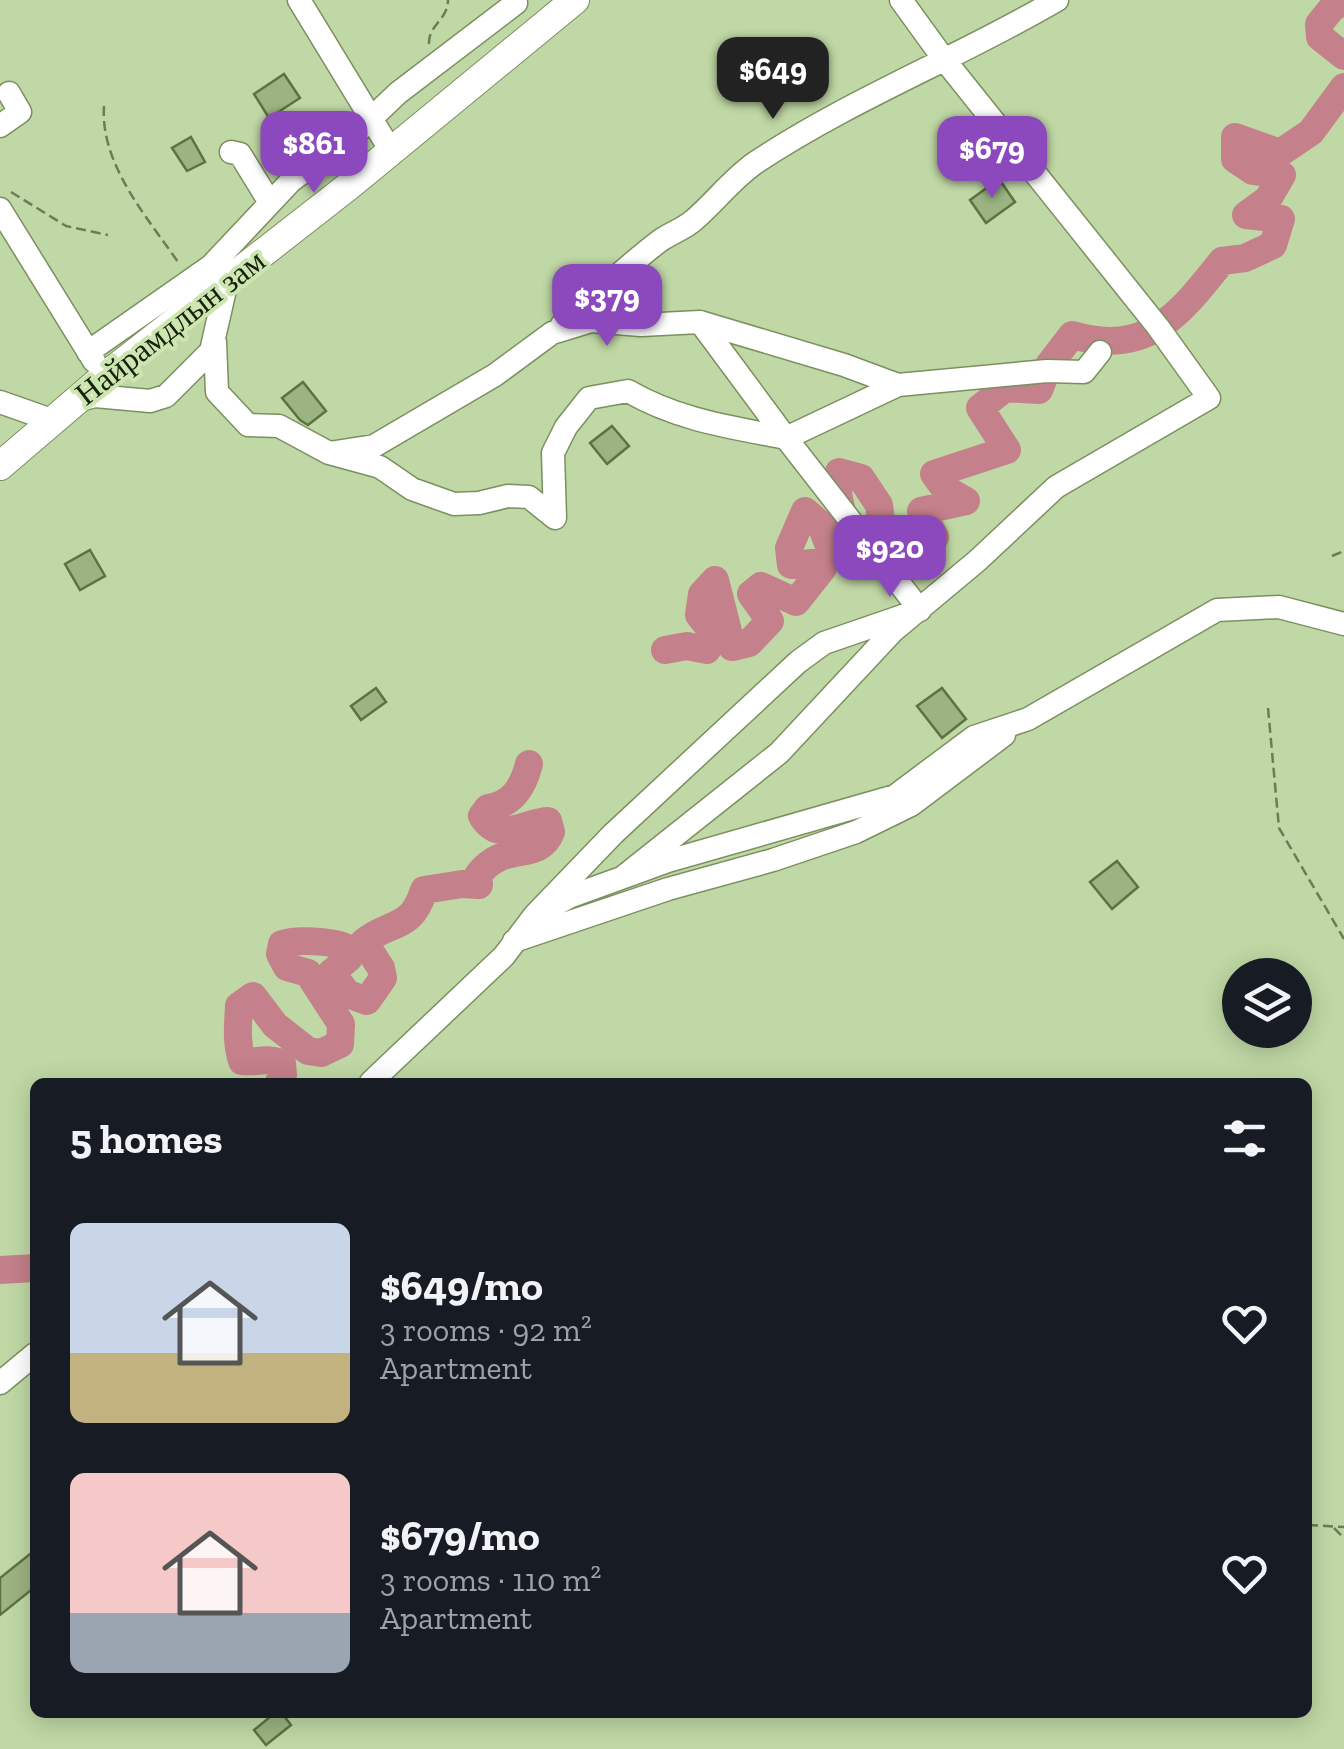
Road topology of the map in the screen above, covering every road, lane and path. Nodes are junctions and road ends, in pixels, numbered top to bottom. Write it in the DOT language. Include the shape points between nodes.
graph roads {
  1 [pos="300,0"];
  2 [pos="448,0"];
  3 [pos="575,0"];
  4 [pos="901,0"];
  5 [pos="1057,0"];
  6 [pos="516,3"];
  7 [pos="943,58"];
  8 [pos="438,64"];
  9 [pos="104,106"];
  10 [pos="371,118"];
  11 [pos="232,152"];
  12 [pos="391,152"];
  13 [pos="2,200"];
  14 [pos="269,201"];
  15 [pos="108,236"];
  16 [pos="190,280"];
  17 [pos="227,281"];
  18 [pos="700,322"];
  19 [pos="552,334"];
  20 [pos="215,342"];
  21 [pos="88,352"];
  22 [pos="1100,352"];
  23 [pos="104,376"];
  24 [pos="898,385"];
  25 [pos="76,401"];
  26 [pos="0,402"];
  27 [pos="54,421"];
  28 [pos="786,438"];
  29 [pos="329,453"];
  30 [pos="0,466"];
  31 [pos="920,610"];
  32 [pos="1344,624"];
  33 [pos="1268,708"];
  34 [pos="1028,719"];
  35 [pos="623,877"];
  36 [pos="534,916"];
  37 [pos="1344,940"];
  38 [pos="514,942"];
  39 [pos="375,1078"];
  40 [pos="30,1358"];
  41 [pos="0,1383"];
  42 [pos="1312,1525"];
  43 [pos="1332,1526"];
  44 [pos="1344,1527"];
  45 [pos="1344,1538"];
  1 -- 10 [label="street"];
  2 -- 8 [label="path" via="428,38"];
  3 -- 12 [label="main road, Найрамдлын зам"];
  4 -- 7 [label="street"];
  5 -- 7 [label="street"];
  6 -- 8 [label="street"];
  7 -- 19 [label="street" via="753,164 696,219"];
  7 -- 31 [label="street" via="1209,398 1056,487"];
  8 -- 10 [label="street"];
  9 -- 16 [label="path" via="106,138 131,194"];
  10 -- 12 [label="street"];
  10 -- 14 [label="street"];
  11 -- 14 [label="street" via="240,154"];
  12 -- 17 [label="main road, Найрамдлын зам"];
  13 -- 15 [label="path" via="14,192 66,226"];
  13 -- 21 [label="street"];
  14 -- 16 [label="street" via="224,255"];
  16 -- 21 [label="street"];
  17 -- 20 [label="street"];
  17 -- 23 [label="main road, Найрамдлын зам"];
  18 -- 19 [label="street" via="591,321"];
  18 -- 24 [label="street"];
  18 -- 28 [label="street"];
  19 -- 29 [label="street" via="374,446"];
  20 -- 25 [label="street" via="159,400"];
  20 -- 29 [label="street" via="217,392 248,425 280,426"];
  21 -- 23 [label="street"];
  22 -- 24 [label="street" via="1084,372"];
  23 -- 25 [label="main road, Найрамдлын зам"];
  24 -- 28 [label="street"];
  25 -- 27 [label="main road, Найрамдлын зам"];
  26 -- 27 [label="street"];
  27 -- 30 [label="main road, Найрамдлын зам"];
  28 -- 29 [label="street" via="692,420 628,391 589,398 553,453 555,518 529,497 454,504 412,490 380,467"];
  28 -- 31 [label="street"];
  31 -- 35 [label="street" via="854,669 779,753"];
  31 -- 36 [label="street" via="824,643 798,662"];
  32 -- 34 [label="street" via="1278,607 1217,610"];
  33 -- 37 [label="path" via="1279,828"];
  34 -- 35 [label="street" via="974,737 895,796"];
  34 -- 38 [label="street" via="911,805 856,832"];
  35 -- 36 [label="street"];
  36 -- 38 [label="street"];
  38 -- 39 [label="street"];
  40 -- 41 [label="street"];
  42 -- 43 [label="path"];
  43 -- 44 [label="path"];
  43 -- 45 [label="path"];
}
